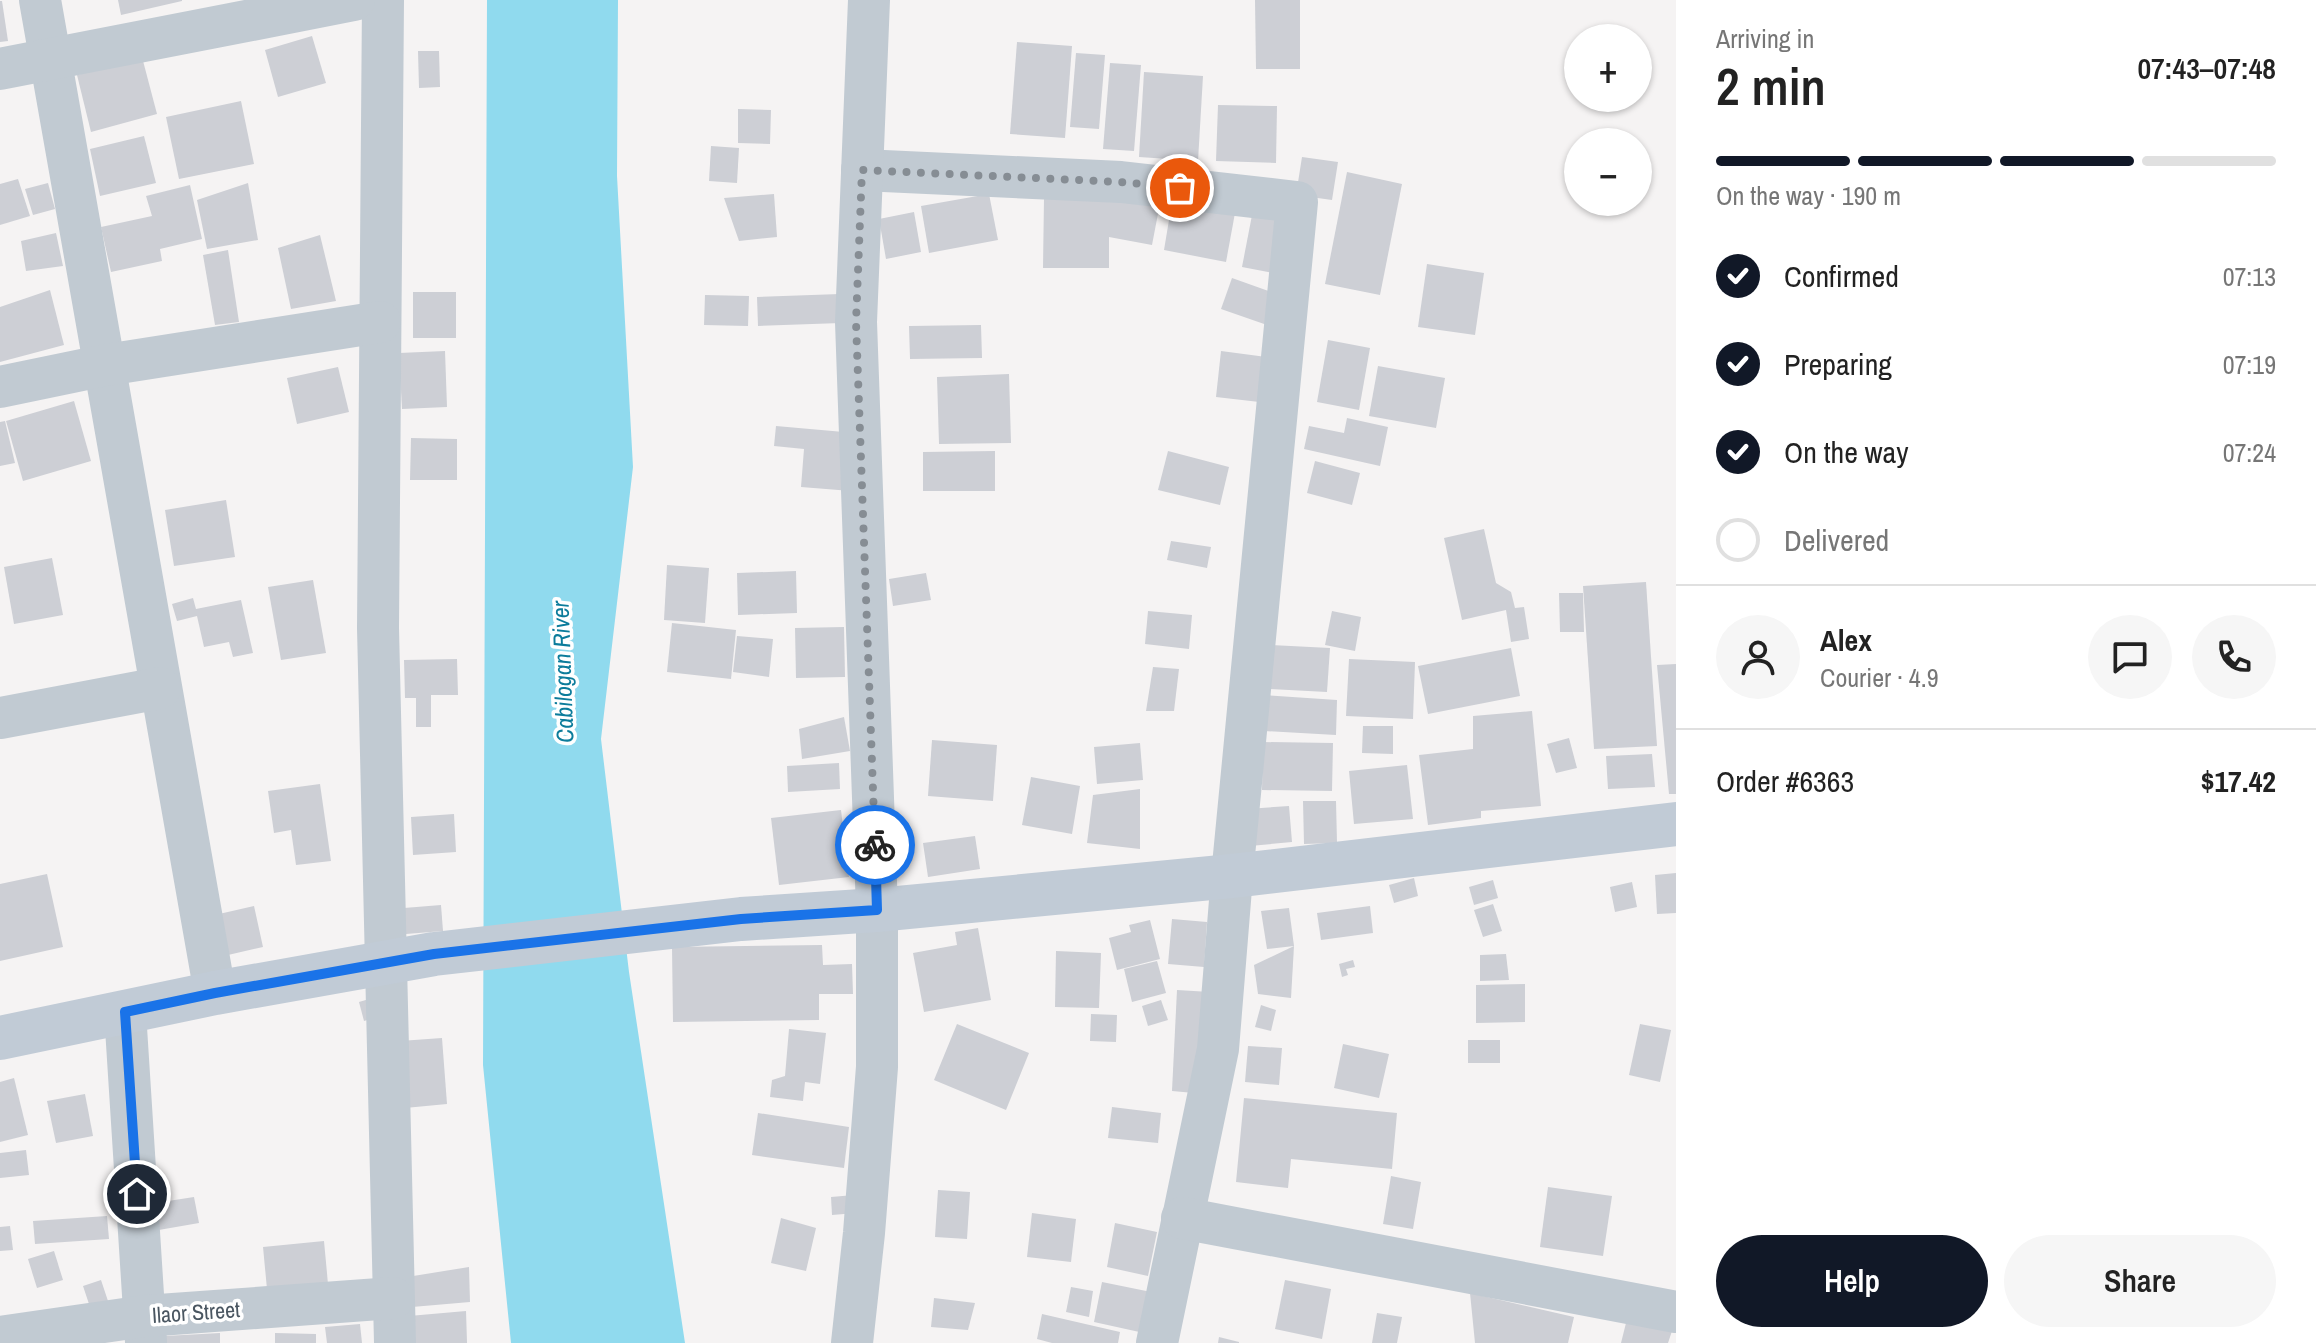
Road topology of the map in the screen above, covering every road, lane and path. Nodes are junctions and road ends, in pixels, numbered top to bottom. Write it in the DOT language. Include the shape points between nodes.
graph roads {
  1 [pos="40,0"];
  2 [pos="354,0"];
  3 [pos="383,0"];
  4 [pos="869,0"];
  5 [pos="50,59"];
  6 [pos="0,69"];
  7 [pos="862,170"];
  8 [pos="380,322"];
  9 [pos="106,365"];
  10 [pos="0,387"];
  11 [pos="160,688"];
  12 [pos="0,718"];
  13 [pos="1676,824"];
  14 [pos="1232,876"];
  15 [pos="877,910"];
  16 [pos="386,962"];
  17 [pos="215,993"];
  18 [pos="125,1012"];
  19 [pos="0,1038"];
  20 [pos="1182,1218"];
  21 [pos="393,1298"];
  22 [pos="1676,1312"];
  23 [pos="146,1329"];
  24 [pos="0,1337"];
  25 [pos="395,1343"];
  26 [pos="852,1343"];
  27 [pos="1157,1343"];
  1 -- 5 [label="street"];
  2 -- 5 [label="street"];
  3 -- 8 [label="street"];
  4 -- 7 [label="street"];
  5 -- 6 [label="street"];
  5 -- 9 [label="street"];
  7 -- 14 [label="street" via="1121,182 1297,202"];
  7 -- 15 [label="street" via="856,322"];
  8 -- 9 [label="street"];
  8 -- 16 [label="street" via="378,628"];
  9 -- 10 [label="street"];
  9 -- 11 [label="street"];
  11 -- 12 [label="street"];
  11 -- 17 [label="street"];
  13 -- 14 [label="street"];
  14 -- 15 [label="street"];
  14 -- 20 [label="street" via="1218,1049"];
  15 -- 16 [label="street" via="741,919"];
  15 -- 26 [label="street" via="877,1067"];
  16 -- 17 [label="street"];
  16 -- 21 [label="street"];
  17 -- 18 [label="street"];
  18 -- 19 [label="street"];
  18 -- 23 [label="street"];
  20 -- 22 [label="street"];
  20 -- 27 [label="street"];
  21 -- 23 [label="street, Ilaor Street"];
  21 -- 25 [label="street"];
  23 -- 24 [label="street, Ilaor Street"];
}
